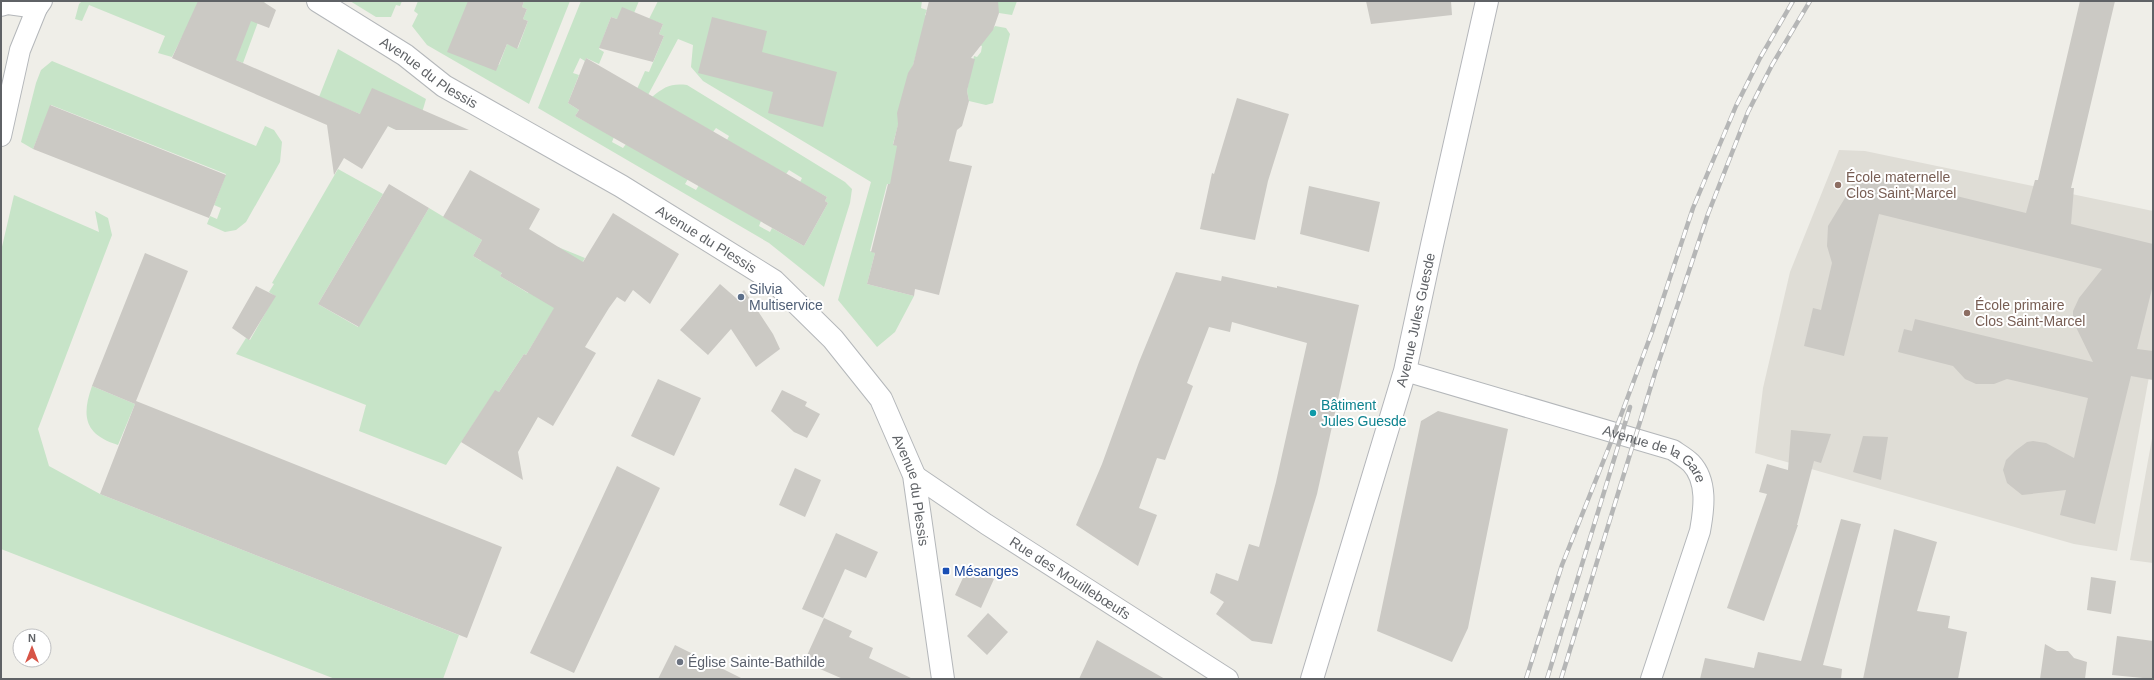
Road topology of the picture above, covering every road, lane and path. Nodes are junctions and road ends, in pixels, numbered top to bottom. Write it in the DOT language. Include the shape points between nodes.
graph roads {
  1 [pos="318,1"];
  2 [pos="1487,1"];
  3 [pos="40,4"];
  4 [pos="1,6"];
  5 [pos="1,136"];
  6 [pos="1405,371"];
  7 [pos="914,475"];
  8 [pos="943,679"];
  9 [pos="1228,679"];
  10 [pos="1312,679"];
  11 [pos="1651,679"];
  1 -- 7 [label="street, Avenue du Plessis" via="405,55 444,86 621,186 774,281 833,339 881,399"];
  2 -- 6 [label="street, Avenue Jules Guesde"];
  3 -- 4 [label="street"];
  3 -- 5 [label="street" via="20,50"];
  6 -- 10 [label="street, Avenue Jules Guesde"];
  6 -- 11 [label="street, Avenue de la Gare" via="1673,450 1692,464 1702,483 1704,507 1700,530"];
  7 -- 8 [label="street, Avenue du Plessis"];
  7 -- 9 [label="street, Rue des Mouillebœufs"];
}
